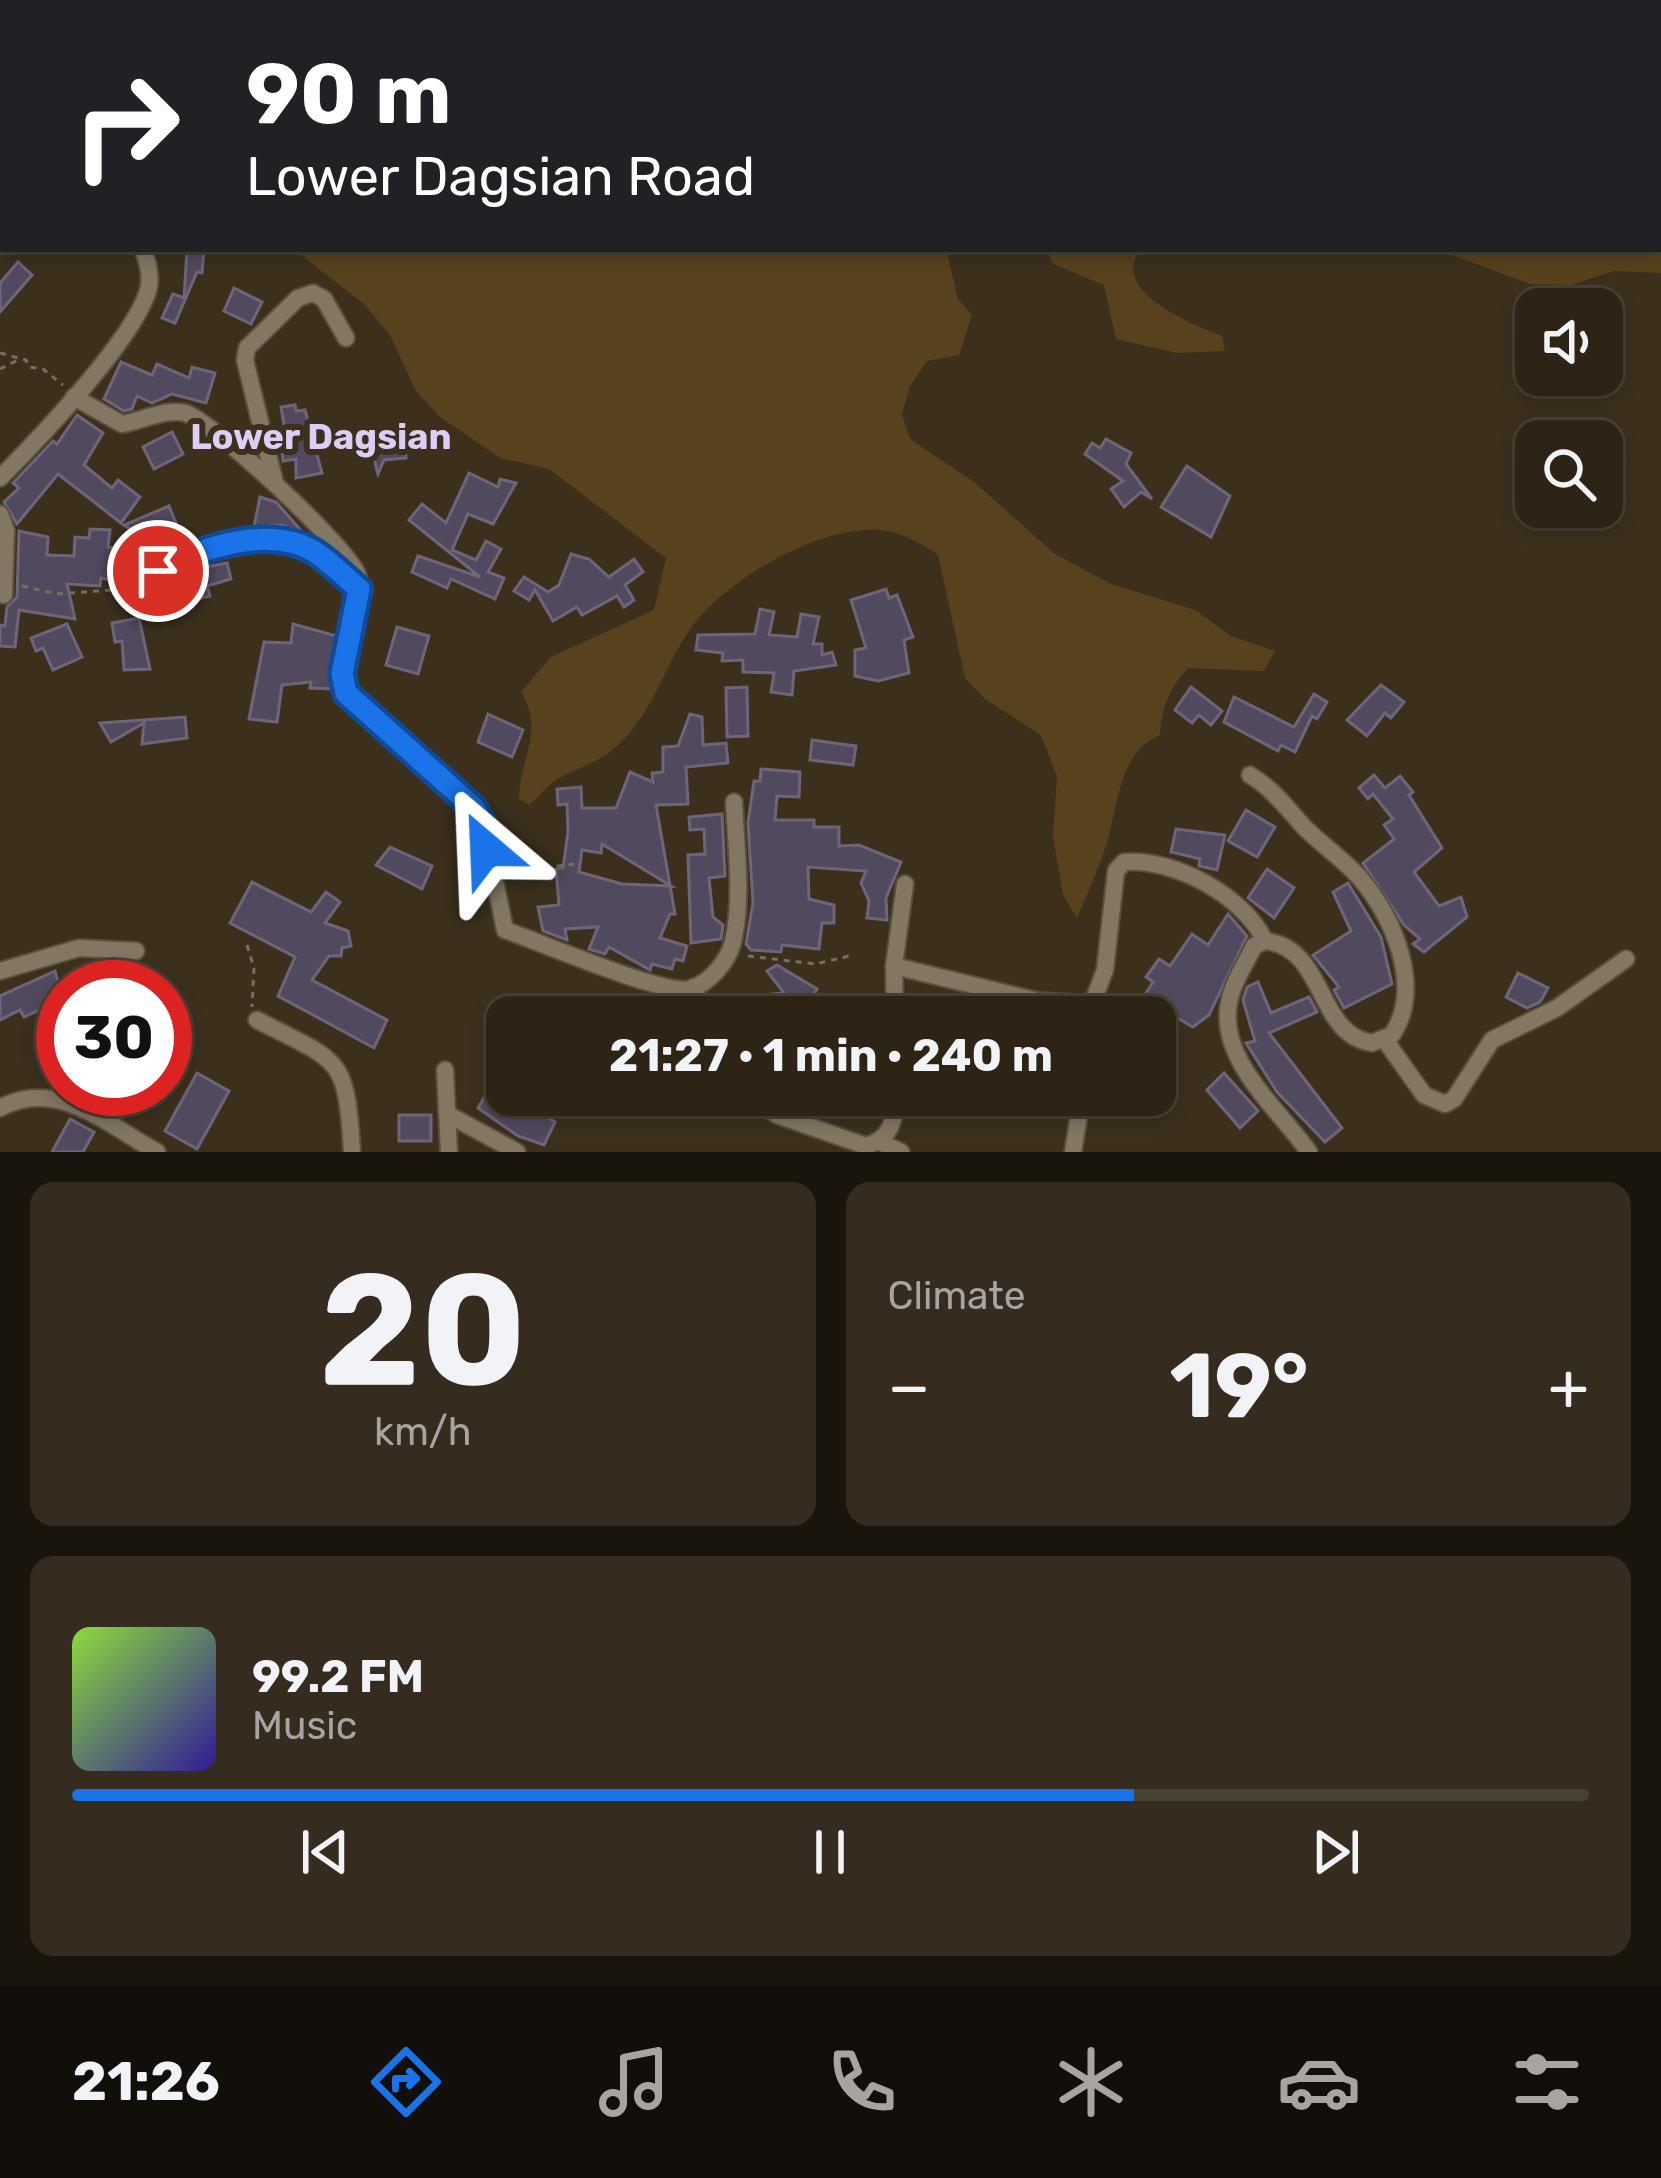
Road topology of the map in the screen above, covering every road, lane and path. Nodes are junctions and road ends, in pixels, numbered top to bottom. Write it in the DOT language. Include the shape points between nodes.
graph roads {
  1 [pos="144,252"];
  2 [pos="346,338"];
  3 [pos="0,352"];
  4 [pos="19,359"];
  5 [pos="0,369"];
  6 [pos="74,397"];
  7 [pos="0,478"];
  8 [pos="275,483"];
  9 [pos="0,514"];
  10 [pos="137,584"];
  11 [pos="359,589"];
  12 [pos="4,591"];
  13 [pos="1250,775"];
  14 [pos="734,802"];
  15 [pos="574,864"];
  16 [pos="490,874"];
  17 [pos="904,884"];
  18 [pos="1265,941"];
  19 [pos="247,945"];
  20 [pos="136,951"];
  21 [pos="729,953"];
  22 [pos="853,955"];
  23 [pos="1626,959"];
  24 [pos="894,966"];
  25 [pos="0,971"];
  26 [pos="694,987"];
  27 [pos="697,996"];
  28 [pos="895,996"];
  29 [pos="1017,996"];
  30 [pos="1098,996"];
  31 [pos="257,1020"];
  32 [pos="1385,1040"];
  33 [pos="445,1070"];
  34 [pos="0,1108"];
  35 [pos="449,1115"];
  36 [pos="782,1116"];
  37 [pos="894,1116"];
  38 [pos="1079,1116"];
  39 [pos="880,1142"];
  40 [pos="157,1152"];
  41 [pos="352,1152"];
  42 [pos="449,1152"];
  43 [pos="517,1152"];
  44 [pos="902,1152"];
  45 [pos="1073,1152"];
  46 [pos="1310,1152"];
  1 -- 6 [label="street" via="143,300"];
  2 -- 8 [label="street" via="313,292 247,348"];
  3 -- 4 [label="path"];
  4 -- 5 [label="path"];
  4 -- 6 [label="path" via="53,375"];
  6 -- 7 [label="street"];
  6 -- 8 [label="street" via="122,424 173,412 193,416"];
  8 -- 11 [label="street" via="354,566"];
  9 -- 12 [label="street" via="7,530"];
  10 -- 11 [label="street" via="206,549 252,540 312,550"];
  10 -- 12 [label="path" via="100,594"];
  11 -- 16 [label="street" via="342,674 346,693 474,808"];
  13 -- 32 [label="street" via="1357,875 1383,912 1404,976 1398,1026"];
  14 -- 21 [label="street"];
  15 -- 16 [label="path"];
  16 -- 26 [label="street" via="505,930 640,979"];
  17 -- 24 [label="street"];
  18 -- 30 [label="street" via="1217,890 1169,868 1124,862"];
  18 -- 32 [label="street" via="1302,958 1346,1033"];
  18 -- 46 [label="street" via="1254,946 1229,1000 1230,1034 1250,1077"];
  19 -- 31 [label="path"];
  20 -- 25 [label="street" via="79,948"];
  21 -- 22 [label="path" via="816,964"];
  21 -- 26 [label="street"];
  23 -- 32 [label="street" via="1557,1008 1492,1040 1450,1102 1429,1100"];
  24 -- 28 [label="street"];
  24 -- 29 [label="street"];
  26 -- 27 [label="street"];
  31 -- 41 [label="street" via="338,1065 348,1088"];
  33 -- 35 [label="street"];
  34 -- 40 [label="street" via="27,1095 53,1096"];
  35 -- 42 [label="street"];
  35 -- 43 [label="street"];
  36 -- 39 [label="street" via="841,1140"];
  37 -- 39 [label="street"];
  38 -- 45 [label="street"];
  39 -- 44 [label="street"];
}
